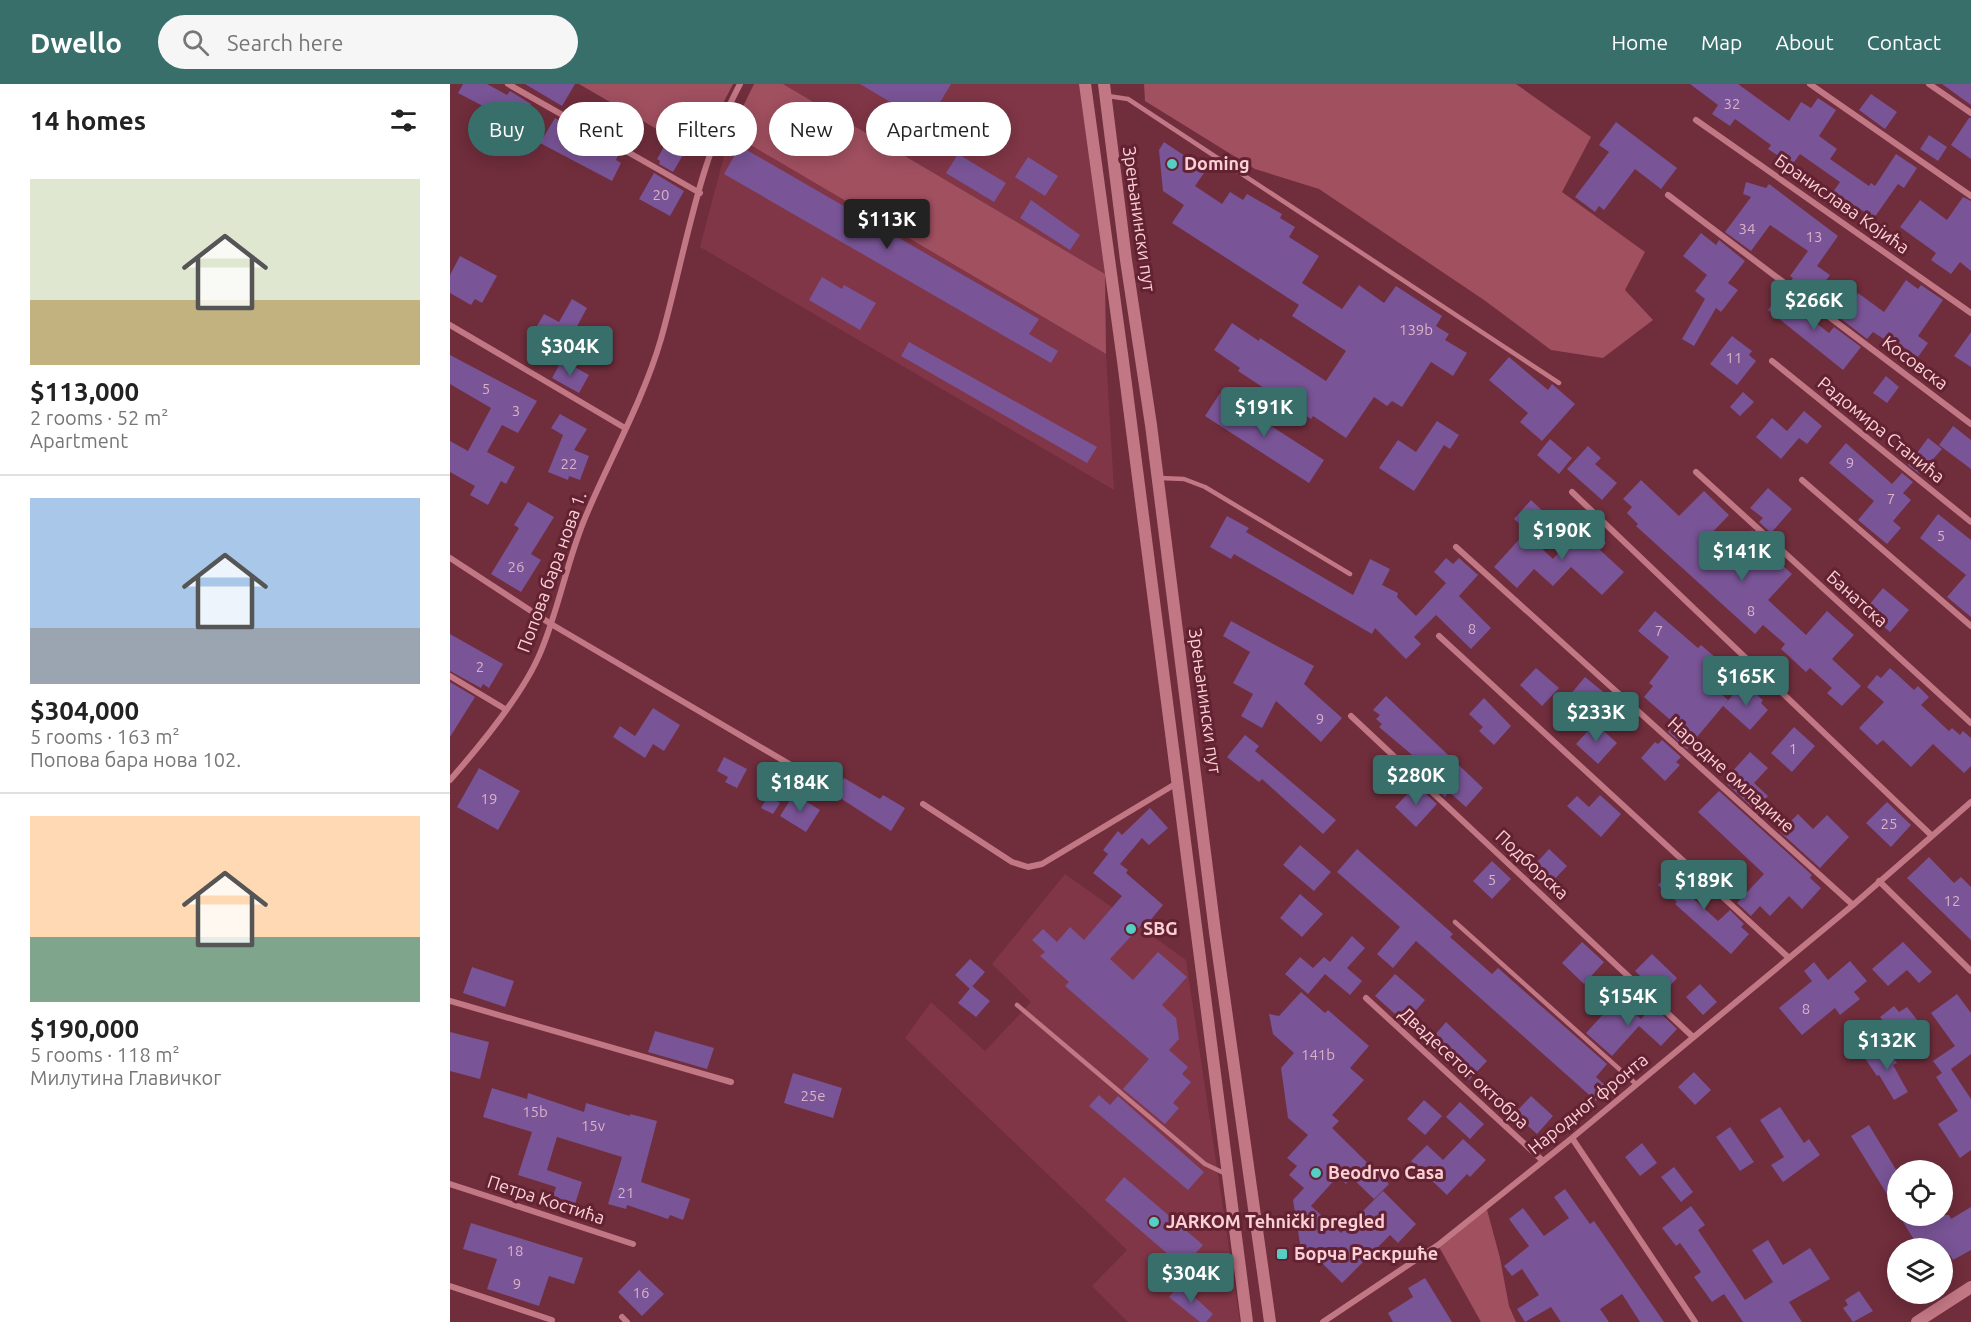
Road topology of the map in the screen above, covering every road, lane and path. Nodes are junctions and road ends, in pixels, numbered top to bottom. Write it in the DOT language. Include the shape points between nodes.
graph roads {
  1 [pos="508,84"];
  2 [pos="740,84"];
  3 [pos="1085,84"];
  4 [pos="1810,84"];
  5 [pos="1929,84"];
  6 [pos="1104,90"];
  7 [pos="1971,113"];
  8 [pos="1696,120"];
  9 [pos="700,193"];
  10 [pos="1668,195"];
  11 [pos="1971,196"];
  12 [pos="1971,313"];
  13 [pos="450,325"];
  14 [pos="1772,361"];
  15 [pos="1559,383"];
  16 [pos="1971,424"];
  17 [pos="625,428"];
  18 [pos="1696,472"];
  19 [pos="1157,478"];
  20 [pos="1802,480"];
  21 [pos="1572,492"];
  22 [pos="1971,522"];
  23 [pos="1456,547"];
  24 [pos="450,558"];
  25 [pos="1350,574"];
  26 [pos="551,624"];
  27 [pos="1971,626"];
  28 [pos="1439,636"];
  29 [pos="450,675"];
  30 [pos="505,709"];
  31 [pos="1351,716"];
  32 [pos="1971,723"];
  33 [pos="796,768"];
  34 [pos="450,780"];
  35 [pos="1177,783"];
  36 [pos="1971,802"];
  37 [pos="923,804"];
  38 [pos="1931,835"];
  39 [pos="1879,881"];
  40 [pos="1852,905"];
  41 [pos="1455,922"];
  42 [pos="1789,958"];
  43 [pos="1971,971"];
  44 [pos="1366,998"];
  45 [pos="450,1001"];
  46 [pos="1017,1005"];
  47 [pos="1693,1036"];
  48 [pos="731,1082"];
  49 [pos="1636,1083"];
  50 [pos="1572,1138"];
  51 [pos="1542,1160"];
  52 [pos="1228,1175"];
  53 [pos="450,1184"];
  54 [pos="633,1244"];
  55 [pos="450,1286"];
  56 [pos="1971,1287"];
  57 [pos="552,1320"];
  58 [pos="1247,1322"];
  59 [pos="1270,1322"];
  60 [pos="1323,1322"];
  61 [pos="1695,1322"];
  62 [pos="1918,1322"];
  1 -- 9 [label="street"];
  2 -- 9 [label="street, Попова бара нова 1." via="720,127"];
  3 -- 35 [label="main road, Зрењанински пут"];
  4 -- 11 [label="street"];
  5 -- 7 [label="street"];
  6 -- 15 [label="lane" via="1128,99"];
  6 -- 19 [label="main road, Зрењанински пут"];
  8 -- 12 [label="street, Бранислава Којића"];
  9 -- 17 [label="street, Попова бара нова 1." via="651,370"];
  10 -- 16 [label="street, Косовска"];
  13 -- 17 [label="street"];
  14 -- 22 [label="street, Радомира Станића"];
  17 -- 26 [label="street, Попова бара нова 1." via="575,543"];
  18 -- 32 [label="street, Банатска"];
  19 -- 25 [label="lane" via="1184,478 1204,487"];
  19 -- 59 [label="main road, Зрењанински пут"];
  20 -- 27 [label="street"];
  21 -- 38 [label="street"];
  23 -- 40 [label="street, Народне омладине"];
  24 -- 26 [label="street"];
  26 -- 30 [label="street, Попова бара нова 1." via="534,667"];
  26 -- 33 [label="street"];
  28 -- 42 [label="street"];
  29 -- 30 [label="street"];
  30 -- 34 [label="street, Попова бара нова 1."];
  31 -- 47 [label="street, Подборска"];
  35 -- 37 [label="street" via="1042,864 1028,867 1012,862"];
  35 -- 52 [label="main road, Зрењанински пут"];
  36 -- 38 [label="street, Народног фронта"];
  38 -- 39 [label="street, Народног фронта"];
  39 -- 40 [label="street, Народног фронта"];
  39 -- 43 [label="street"];
  40 -- 42 [label="street, Народног фронта"];
  41 -- 49 [label="lane"];
  42 -- 47 [label="street, Народног фронта"];
  44 -- 51 [label="street, Двадесетог октобра"];
  45 -- 48 [label="street"];
  46 -- 52 [label="lane" via="1205,1164"];
  47 -- 49 [label="street, Народног фронта"];
  49 -- 50 [label="street, Народног фронта"];
  50 -- 51 [label="street, Народног фронта"];
  50 -- 61 [label="street"];
  51 -- 60 [label="street, Народног фронта" via="1438,1245"];
  52 -- 58 [label="main road, Зрењанински пут"];
  53 -- 54 [label="street, Петра Костића"];
  55 -- 57 [label="street"];
  56 -- 62 [label="main road"];
}
